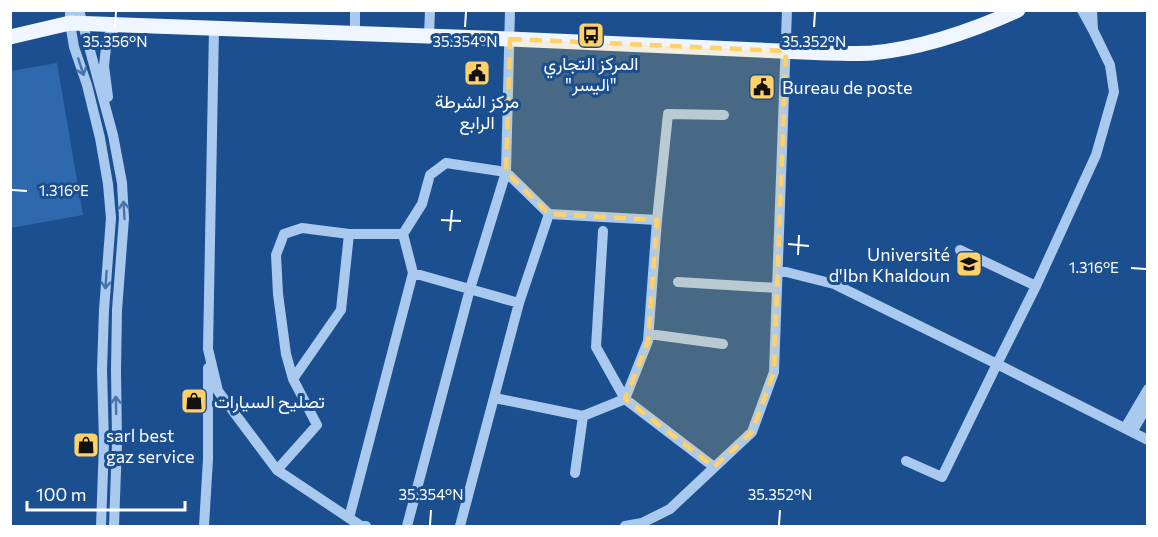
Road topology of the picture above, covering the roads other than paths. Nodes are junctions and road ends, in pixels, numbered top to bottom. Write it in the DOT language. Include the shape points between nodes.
graph roads {
  1 [pos="355,10"];
  2 [pos="430,10"];
  3 [pos="510,10"];
  4 [pos="787,10"];
  5 [pos="1018,10"];
  6 [pos="1082,10"];
  7 [pos="1092,10"];
  8 [pos="75,17"];
  9 [pos="118,24"];
  10 [pos="214,28"];
  11 [pos="1093,30"];
  12 [pos="355,33"];
  13 [pos="429,36"];
  14 [pos="10,37"];
  15 [pos="510,39"];
  16 [pos="786,51"];
  17 [pos="724,115"];
  18 [pos="111,127"];
  19 [pos="506,172"];
  20 [pos="122,183"];
  21 [pos="108,184"];
  22 [pos="549,214"];
  23 [pos="657,220"];
  24 [pos="603,231"];
  25 [pos="349,234"];
  26 [pos="403,234"];
  27 [pos="960,250"];
  28 [pos="777,270"];
  29 [pos="413,273"];
  30 [pos="678,282"];
  31 [pos="1036,286"];
  32 [pos="777,288"];
  33 [pos="470,289"];
  34 [pos="519,303"];
  35 [pos="649,334"];
  36 [pos="723,344"];
  37 [pos="208,349"];
  38 [pos="997,364"];
  39 [pos="293,379"];
  40 [pos="1148,389"];
  41 [pos="495,398"];
  42 [pos="625,399"];
  43 [pos="1148,405"];
  44 [pos="583,417"];
  45 [pos="1128,430"];
  46 [pos="1148,440"];
  47 [pos="906,461"];
  48 [pos="714,467"];
  49 [pos="277,470"];
  50 [pos="575,472"];
  51 [pos="349,518"];
  52 [pos="643,525"];
  53 [pos="101,526"];
  54 [pos="114,526"];
  55 [pos="204,526"];
  56 [pos="366,526"];
  57 [pos="407,526"];
  58 [pos="460,526"];
  59 [pos="625,526"];
  1 -- 12 [label="street"];
  2 -- 13 [label="street"];
  3 -- 15 [label="street"];
  4 -- 16 [label="street"];
  5 -- 16 [label="main road" via="937,41 907,47 871,53"];
  6 -- 11 [label="street"];
  7 -- 11 [label="street"];
  8 -- 9 [label="main road"];
  8 -- 14 [label="main road"];
  8 -- 18 [label="street"];
  8 -- 21 [label="street, one-way" via="74,46 87,85"];
  9 -- 10 [label="main road"];
  9 -- 18 [label="street" via="107,38 104,66"];
  10 -- 12 [label="main road"];
  10 -- 37 [label="street"];
  11 -- 31 [label="street" via="1110,64 1114,92 1096,154"];
  12 -- 13 [label="main road"];
  13 -- 15 [label="main road"];
  15 -- 16 [label="main road"];
  15 -- 19 [label="street"];
  16 -- 28 [label="street"];
  17 -- 23 [label="street" via="668,114"];
  18 -- 20 [label="street"];
  19 -- 22 [label="street"];
  19 -- 26 [label="street" via="446,163 430,175 423,204"];
  19 -- 33 [label="street"];
  20 -- 21 [label="street"];
  54 -- 20 [label="street, one-way"];
  21 -- 53 [label="street, one-way" via="111,218 102,370"];
  22 -- 23 [label="street"];
  22 -- 34 [label="street"];
  23 -- 35 [label="street"];
  24 -- 42 [label="street" via="596,346"];
  25 -- 26 [label="street"];
  25 -- 39 [label="street" via="341,310"];
  25 -- 39 [label="street" via="302,228 284,234 276,255 278,294"];
  26 -- 29 [label="street"];
  27 -- 31 [label="street"];
  28 -- 32 [label="street"];
  28 -- 38 [label="street" via="834,284"];
  29 -- 33 [label="street"];
  29 -- 51 [label="street"];
  30 -- 32 [label="street"];
  31 -- 38 [label="street"];
  32 -- 48 [label="street" via="774,372 752,432"];
  33 -- 34 [label="street"];
  33 -- 57 [label="street"];
  34 -- 41 [label="street"];
  35 -- 36 [label="street"];
  35 -- 42 [label="street"];
  37 -- 49 [label="street" via="218,391"];
  37 -- 55 [label="street"];
  38 -- 45 [label="street"];
  38 -- 47 [label="street" via="942,477"];
  39 -- 49 [label="street" via="316,425"];
  40 -- 45 [label="street"];
  41 -- 44 [label="street"];
  41 -- 58 [label="street"];
  42 -- 44 [label="street"];
  42 -- 48 [label="street"];
  43 -- 45 [label="street"];
  44 -- 50 [label="street"];
  45 -- 46 [label="street"];
  48 -- 52 [label="street" via="670,509"];
  49 -- 51 [label="street"];
  51 -- 56 [label="street"];
  52 -- 59 [label="street"];
}
